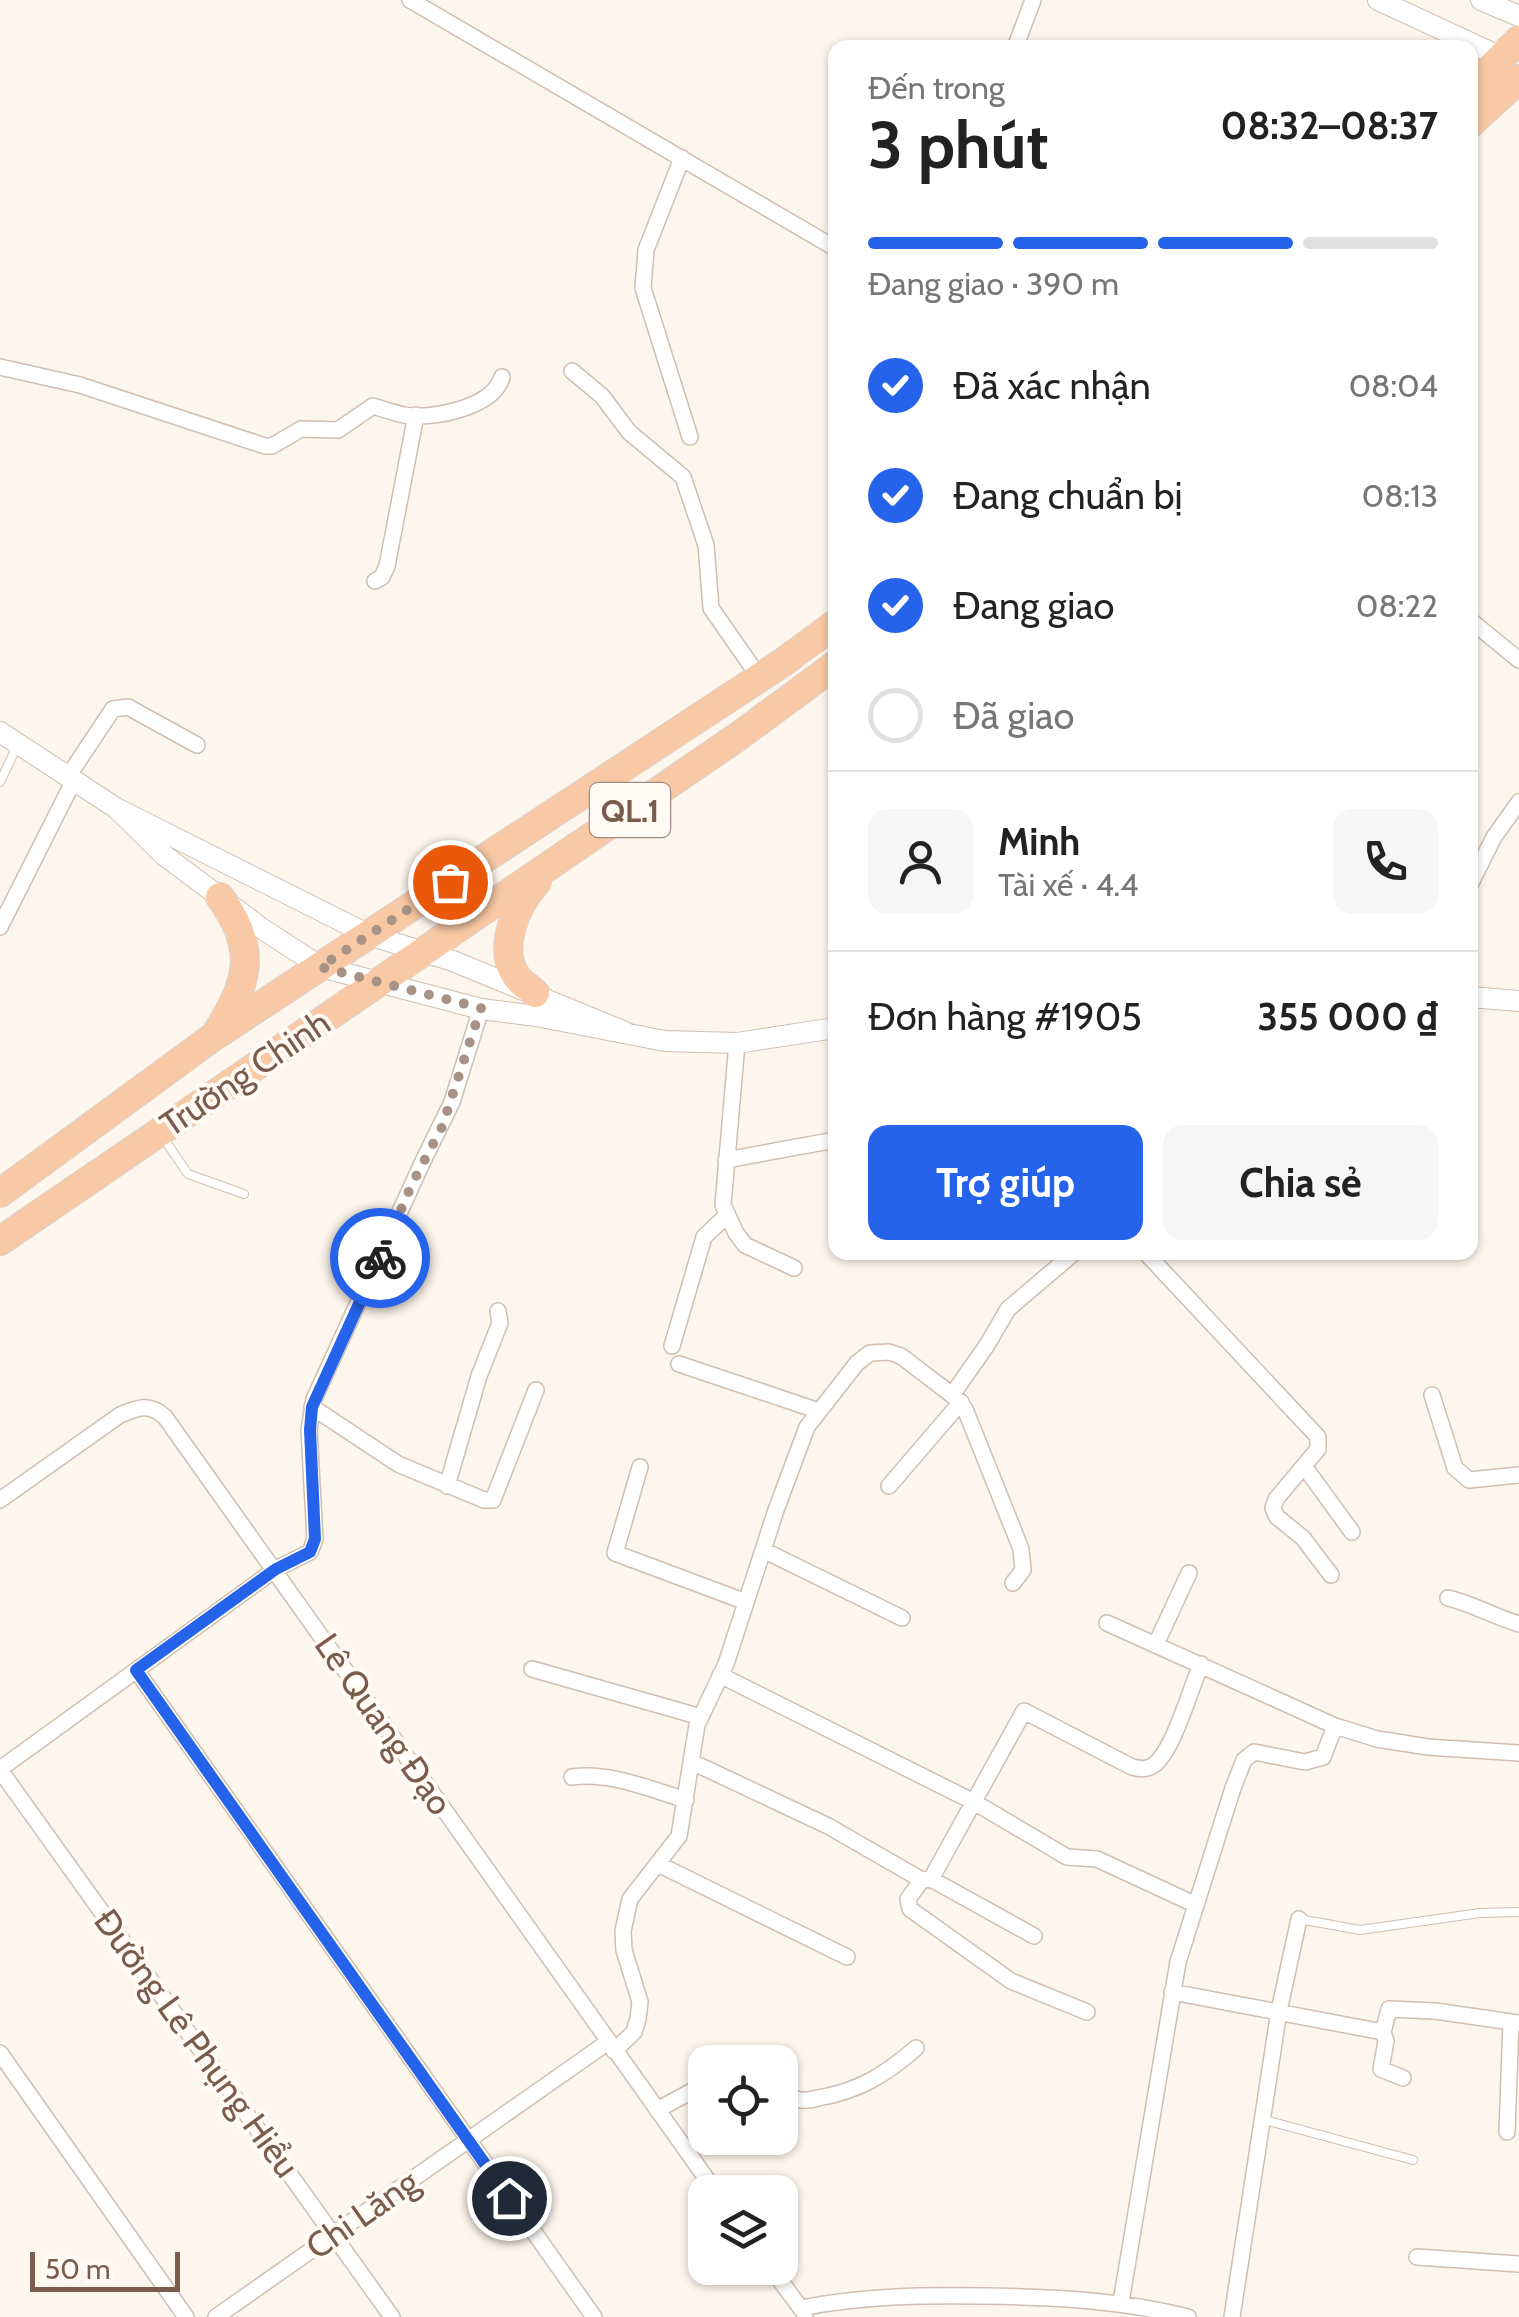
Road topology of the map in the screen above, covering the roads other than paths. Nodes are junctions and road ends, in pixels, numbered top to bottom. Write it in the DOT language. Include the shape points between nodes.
graph roads {
  1 [pos="410,0"];
  2 [pos="1032,0"];
  3 [pos="1378,0"];
  4 [pos="1481,0"];
  5 [pos="1519,16"];
  6 [pos="1017,40"];
  7 [pos="1470,40"];
  8 [pos="1478,44"];
  9 [pos="1513,59"];
  10 [pos="1478,83"];
  11 [pos="1478,112"];
  12 [pos="682,158"];
  13 [pos="828,244"];
  14 [pos="0,367"];
  15 [pos="572,371"];
  16 [pos="502,377"];
  17 [pos="416,415"];
  18 [pos="690,437"];
  19 [pos="375,581"];
  20 [pos="1478,627"];
  21 [pos="828,629"];
  22 [pos="1519,660"];
  23 [pos="828,669"];
  24 [pos="759,677"];
  25 [pos="9,738"];
  26 [pos="197,745"];
  27 [pos="70,780"];
  28 [pos="0,782"];
  29 [pos="1519,802"];
  30 [pos="116,808"];
  31 [pos="559,858"];
  32 [pos="1478,869"];
  33 [pos="220,897"];
  34 [pos="0,927"];
  35 [pos="369,935"];
  36 [pos="422,952"];
  37 [pos="320,967"];
  38 [pos="378,982"];
  39 [pos="535,993"];
  40 [pos="1478,998"];
  41 [pos="1519,1001"];
  42 [pos="481,1008"];
  43 [pos="828,1029"];
  44 [pos="625,1032"];
  45 [pos="214,1037"];
  46 [pos="737,1043"];
  47 [pos="159,1132"];
  48 [pos="828,1141"];
  49 [pos="726,1160"];
  50 [pos="0,1192"];
  51 [pos="244,1194"];
  52 [pos="726,1216"];
  53 [pos="0,1241"];
  54 [pos="1066,1260"];
  55 [pos="1152,1260"];
  56 [pos="794,1268"];
  57 [pos="498,1311"];
  58 [pos="672,1346"];
  59 [pos="679,1364"];
  60 [pos="536,1390"];
  61 [pos="1432,1395"];
  62 [pos="956,1398"];
  63 [pos="312,1407"];
  64 [pos="820,1411"];
  65 [pos="1304,1466"];
  66 [pos="640,1467"];
  67 [pos="1519,1476"];
  68 [pos="447,1486"];
  69 [pos="889,1486"];
  70 [pos="0,1500"];
  71 [pos="1352,1532"];
  72 [pos="763,1550"];
  73 [pos="276,1569"];
  74 [pos="1189,1573"];
  75 [pos="1332,1575"];
  76 [pos="1013,1583"];
  77 [pos="1448,1598"];
  78 [pos="746,1602"];
  79 [pos="902,1618"];
  80 [pos="1108,1624"];
  81 [pos="1519,1624"];
  82 [pos="1156,1644"];
  83 [pos="1200,1664"];
  84 [pos="532,1669"];
  85 [pos="136,1670"];
  86 [pos="720,1675"];
  87 [pos="701,1717"];
  88 [pos="1335,1726"];
  89 [pos="1519,1753"];
  90 [pos="692,1762"];
  91 [pos="0,1770"];
  92 [pos="572,1776"];
  93 [pos="686,1800"];
  94 [pos="974,1802"];
  95 [pos="658,1864"];
  96 [pos="927,1879"];
  97 [pos="1194,1904"];
  98 [pos="1519,1912"];
  99 [pos="1299,1919"];
  100 [pos="1034,1936"];
  101 [pos="847,1957"];
  102 [pos="1172,1992"];
  103 [pos="1088,2012"];
  104 [pos="1279,2012"];
  105 [pos="1515,2023"];
  106 [pos="1383,2032"];
  107 [pos="611,2047"];
  108 [pos="916,2048"];
  109 [pos="0,2053"];
  110 [pos="1403,2078"];
  111 [pos="688,2093"];
  112 [pos="798,2099"];
  113 [pos="657,2110"];
  114 [pos="1262,2119"];
  115 [pos="1507,2132"];
  116 [pos="467,2139"];
  117 [pos="1413,2160"];
  118 [pos="704,2175"];
  119 [pos="333,2235"];
  120 [pos="1417,2257"];
  121 [pos="1519,2264"];
  122 [pos="784,2285"];
  123 [pos="1121,2302"];
  124 [pos="804,2312"];
  125 [pos="186,2317"];
  126 [pos="216,2317"];
  127 [pos="392,2317"];
  128 [pos="594,2317"];
  129 [pos="1188,2317"];
  130 [pos="1232,2317"];
  1 -- 12 [label="street"];
  2 -- 6 [label="street"];
  3 -- 7 [label="street"];
  4 -- 5 [label="street"];
  8 -- 9 [label="street"];
  9 -- 10 [label="highway"];
  9 -- 11 [label="highway"];
  12 -- 13 [label="street"];
  12 -- 18 [label="street" via="646,250 642,288"];
  14 -- 17 [label="street" via="80,385 265,446 300,429 338,430 373,406"];
  15 -- 24 [label="street" via="683,477 706,546 710,608"];
  16 -- 17 [label="street" via="486,400"];
  17 -- 19 [label="street" via="387,566"];
  20 -- 22 [label="street"];
  21 -- 24 [label="highway, Trường Chinh / QL.1"];
  23 -- 31 [label="highway, Trường Chinh / QL.1"];
  24 -- 35 [label="highway, Trường Chinh / QL.1"];
  25 -- 27 [label="street"];
  25 -- 28 [label="lane"];
  26 -- 27 [label="street" via="128,708 113,709"];
  27 -- 30 [label="street"];
  27 -- 34 [label="street"];
  29 -- 32 [label="street"];
  30 -- 33 [label="street"];
  30 -- 35 [label="street"];
  31 -- 36 [label="highway, Trường Chinh / QL.1"];
  31 -- 39 [label="highway" via="527,893 509,942 517,978"];
  33 -- 37 [label="street"];
  33 -- 45 [label="highway" via="242,934 245,965 238,998"];
  35 -- 36 [label="street"];
  35 -- 37 [label="highway, Trường Chinh / QL.1"];
  36 -- 38 [label="highway, Trường Chinh / QL.1"];
  36 -- 39 [label="street"];
  37 -- 38 [label="street"];
  37 -- 45 [label="highway, Trường Chinh / QL.1"];
  38 -- 42 [label="street"];
  38 -- 47 [label="highway, Trường Chinh / QL.1"];
  39 -- 44 [label="street"];
  40 -- 41 [label="street"];
  42 -- 44 [label="street"];
  42 -- 63 [label="street" via="442,1127"];
  43 -- 46 [label="street"];
  44 -- 46 [label="street"];
  45 -- 50 [label="highway, Trường Chinh / QL.1"];
  46 -- 49 [label="street"];
  47 -- 51 [label="lane" via="188,1174"];
  47 -- 53 [label="highway, Trường Chinh / QL.1"];
  48 -- 49 [label="street"];
  49 -- 52 [label="street"];
  52 -- 56 [label="street" via="745,1245"];
  52 -- 58 [label="street" via="704,1237"];
  54 -- 62 [label="street" via="1008,1309"];
  55 -- 65 [label="street" via="1318,1438"];
  57 -- 68 [label="street" via="500,1323"];
  59 -- 64 [label="street"];
  60 -- 68 [label="street" via="493,1500"];
  61 -- 67 [label="street" via="1455,1468 1469,1480"];
  62 -- 64 [label="street" via="913,1362 880,1351 856,1363"];
  62 -- 69 [label="street"];
  62 -- 76 [label="street" via="1021,1548 1023,1570"];
  63 -- 68 [label="street" via="398,1464"];
  63 -- 73 [label="street" via="315,1539 310,1552"];
  64 -- 72 [label="street" via="807,1427"];
  65 -- 71 [label="street"];
  65 -- 75 [label="street" via="1273,1508"];
  66 -- 78 [label="street" via="615,1552"];
  70 -- 73 [label="street, Lê Quang Đạo" via="120,1415 148,1406 166,1417"];
  72 -- 78 [label="street"];
  72 -- 79 [label="street"];
  73 -- 85 [label="street"];
  73 -- 107 [label="street, Lê Quang Đạo"];
  74 -- 82 [label="street"];
  77 -- 81 [label="street"];
  78 -- 86 [label="street"];
  80 -- 82 [label="street"];
  82 -- 83 [label="street"];
  83 -- 88 [label="street"];
  83 -- 94 [label="street" via="1167,1748 1152,1767 1132,1767 1024,1711"];
  84 -- 87 [label="street"];
  85 -- 91 [label="street"];
  85 -- 116 [label="street"];
  86 -- 87 [label="street"];
  86 -- 94 [label="street"];
  87 -- 90 [label="street"];
  88 -- 89 [label="street" via="1378,1739"];
  88 -- 97 [label="street" via="1328,1750 1316,1761 1248,1754"];
  90 -- 93 [label="street"];
  90 -- 96 [label="street"];
  91 -- 119 [label="street, Đường Lê Phụng Hiểu"];
  92 -- 93 [label="street" via="615,1779"];
  93 -- 95 [label="street" via="679,1836"];
  94 -- 96 [label="street"];
  94 -- 97 [label="street" via="1067,1857 1097,1859"];
  95 -- 101 [label="street"];
  95 -- 107 [label="street" via="626,1914 624,1950 640,2002 638,2020 634,2032"];
  96 -- 100 [label="street"];
  96 -- 103 [label="street" via="908,1899 910,1909 1012,1981"];
  97 -- 102 [label="street"];
  98 -- 99 [label="lane" via="1360,1930"];
  99 -- 104 [label="street"];
  102 -- 104 [label="street"];
  102 -- 123 [label="street"];
  104 -- 106 [label="street"];
  104 -- 114 [label="street"];
  105 -- 106 [label="street" via="1389,2010"];
  105 -- 115 [label="street"];
  106 -- 110 [label="street" via="1382,2069"];
  107 -- 113 [label="street, Lê Quang Đạo"];
  107 -- 116 [label="street, Chi Lăng"];
  108 -- 112 [label="street" via="861,2088"];
  109 -- 125 [label="street"];
  111 -- 113 [label="street"];
  113 -- 118 [label="street, Lê Quang Đạo"];
  114 -- 117 [label="lane"];
  114 -- 130 [label="street"];
  116 -- 119 [label="street, Chi Lăng"];
  116 -- 128 [label="street"];
  119 -- 126 [label="street, Chi Lăng"];
  119 -- 127 [label="street, Đường Lê Phụng Hiểu"];
  120 -- 121 [label="street"];
  122 -- 124 [label="street"];
  123 -- 124 [label="street" via="909,2295 862,2297"];
  123 -- 129 [label="street"];
}
